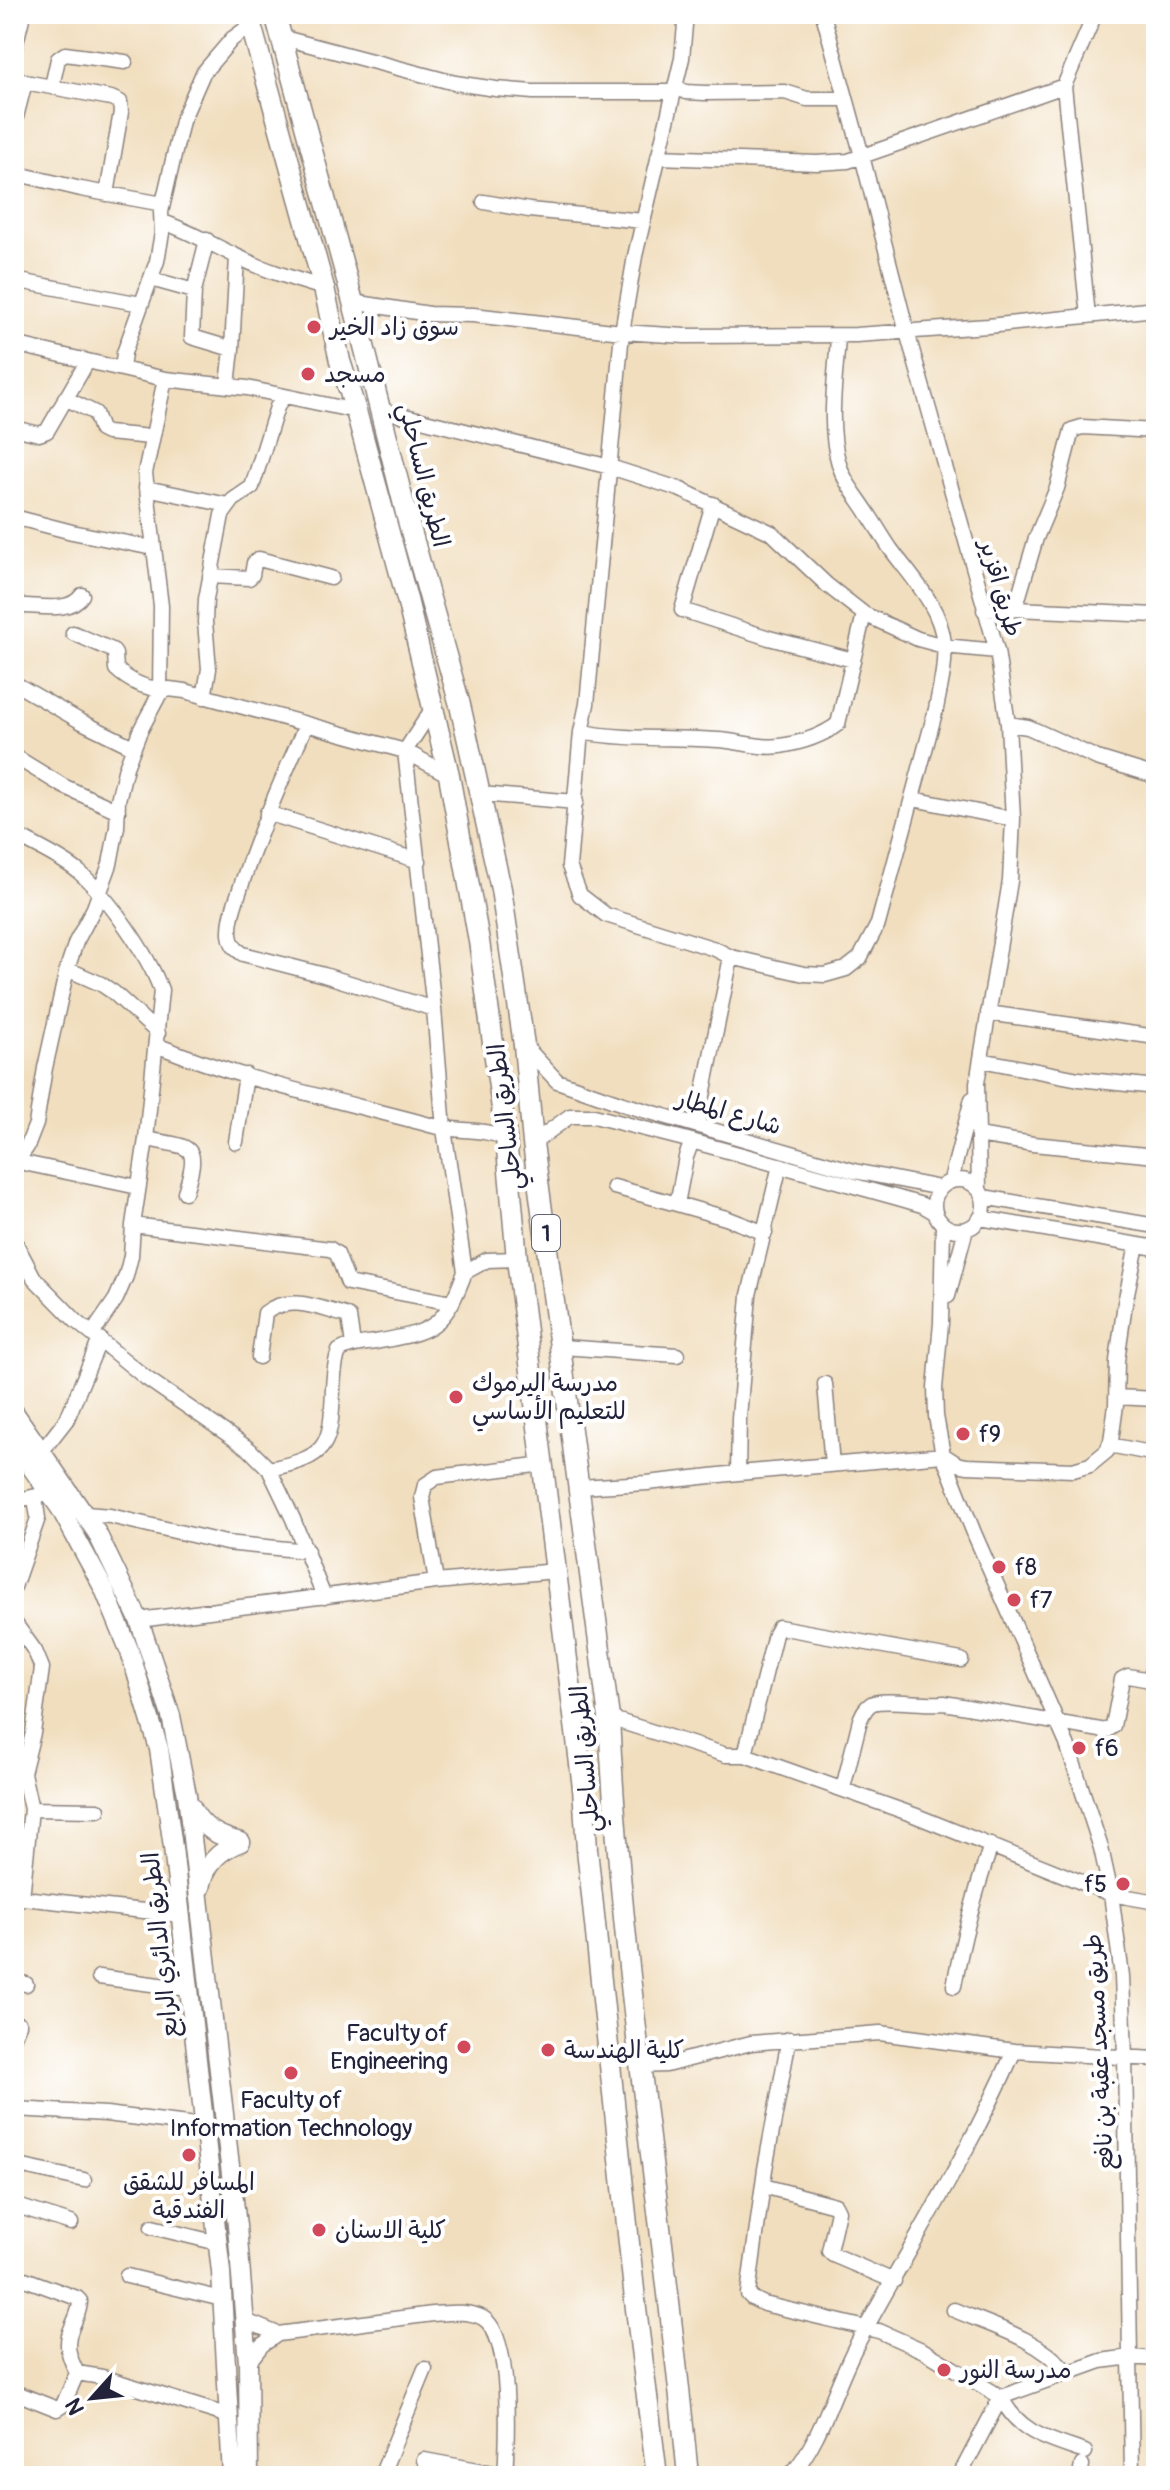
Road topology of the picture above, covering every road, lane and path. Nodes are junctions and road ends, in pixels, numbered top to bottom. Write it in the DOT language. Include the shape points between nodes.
graph roads {
  1 [pos="23,14"];
  2 [pos="275,14"];
  3 [pos="686,14"];
  4 [pos="823,14"];
  5 [pos="1095,14"];
  6 [pos="249,20"];
  7 [pos="280,37"];
  8 [pos="14,51"];
  9 [pos="125,62"];
  10 [pos="20,79"];
  11 [pos="52,86"];
  12 [pos="1064,86"];
  13 [pos="675,90"];
  14 [pos="846,99"];
  15 [pos="14,125"];
  16 [pos="862,156"];
  17 [pos="658,157"];
  18 [pos="14,173"];
  19 [pos="107,194"];
  20 [pos="484,202"];
  21 [pos="163,204"];
  22 [pos="643,221"];
  23 [pos="163,222"];
  24 [pos="207,240"];
  25 [pos="237,257"];
  26 [pos="151,279"];
  27 [pos="14,280"];
  28 [pos="324,288"];
  29 [pos="194,291"];
  30 [pos="353,302"];
  31 [pos="141,304"];
  32 [pos="1156,309"];
  33 [pos="1088,316"];
  34 [pos="622,332"];
  35 [pos="907,332"];
  36 [pos="838,336"];
  37 [pos="14,344"];
  38 [pos="232,349"];
  39 [pos="87,362"];
  40 [pos="122,369"];
  41 [pos="165,379"];
  42 [pos="228,385"];
  43 [pos="284,396"];
  44 [pos="65,398"];
  45 [pos="381,410"];
  46 [pos="356,411"];
  47 [pos="14,428"];
  48 [pos="1156,431"];
  49 [pos="151,437"];
  50 [pos="610,467"];
  51 [pos="146,488"];
  52 [pos="713,504"];
  53 [pos="228,505"];
  54 [pos="14,517"];
  55 [pos="153,548"];
  56 [pos="210,576"];
  57 [pos="331,578"];
  58 [pos="82,595"];
  59 [pos="14,606"];
  60 [pos="1015,609"];
  61 [pos="984,610"];
  62 [pos="864,614"];
  63 [pos="1156,615"];
  64 [pos="73,633"];
  65 [pos="944,646"];
  66 [pos="997,651"];
  67 [pos="853,660"];
  68 [pos="14,683"];
  69 [pos="160,691"];
  70 [pos="204,697"];
  71 [pos="433,708"];
  72 [pos="1008,724"];
  73 [pos="306,725"];
  74 [pos="581,732"];
  75 [pos="133,747"];
  76 [pos="405,751"];
  77 [pos="14,756"];
  78 [pos="449,775"];
  79 [pos="1156,776"];
  80 [pos="481,794"];
  81 [pos="913,799"];
  82 [pos="576,802"];
  83 [pos="118,811"];
  84 [pos="267,813"];
  85 [pos="1013,819"];
  86 [pos="14,834"];
  87 [pos="419,861"];
  88 [pos="99,895"];
  89 [pos="731,957"];
  90 [pos="67,969"];
  91 [pos="434,1009"];
  92 [pos="988,1013"];
  93 [pos="1156,1037"];
  94 [pos="157,1039"];
  95 [pos="524,1045"];
  96 [pos="981,1060"];
  97 [pos="246,1075"];
  98 [pos="977,1083"];
  99 [pos="1156,1087"];
  100 [pos="626,1105"];
  101 [pos="621,1124"];
  102 [pos="697,1125"];
  103 [pos="444,1129"];
  104 [pos="978,1135"];
  105 [pos="506,1138"];
  106 [pos="146,1139"];
  107 [pos="692,1141"];
  108 [pos="236,1142"];
  109 [pos="533,1143"];
  110 [pos="1156,1156"];
  111 [pos="16,1164"];
  112 [pos="780,1165"];
  113 [pos="945,1184"];
  114 [pos="138,1187"];
  115 [pos="614,1187"];
  116 [pos="185,1192"];
  117 [pos="981,1194"];
  118 [pos="677,1204"];
  119 [pos="934,1212"];
  120 [pos="980,1218"];
  121 [pos="133,1225"];
  122 [pos="943,1225"];
  123 [pos="1156,1226"];
  124 [pos="966,1229"];
  125 [pos="765,1233"];
  126 [pos="14,1240"];
  127 [pos="1137,1245"];
  128 [pos="1156,1248"];
  129 [pos="517,1259"];
  130 [pos="465,1272"];
  131 [pos="452,1303"];
  132 [pos="941,1323"];
  133 [pos="96,1337"];
  134 [pos="353,1345"];
  135 [pos="562,1347"];
  136 [pos="677,1355"];
  137 [pos="259,1357"];
  138 [pos="825,1384"];
  139 [pos="1116,1397"];
  140 [pos="1156,1399"];
  141 [pos="14,1412"];
  142 [pos="14,1443"];
  143 [pos="1109,1445"];
  144 [pos="42,1451"];
  145 [pos="1156,1454"];
  146 [pos="943,1455"];
  147 [pos="544,1464"];
  148 [pos="832,1465"];
  149 [pos="269,1469"];
  150 [pos="738,1473"];
  151 [pos="579,1487"];
  152 [pos="42,1494"];
  153 [pos="14,1501"];
  154 [pos="86,1514"];
  155 [pos="307,1551"];
  156 [pos="555,1571"];
  157 [pos="436,1582"];
  158 [pos="14,1587"];
  159 [pos="324,1597"];
  160 [pos="139,1620"];
  161 [pos="14,1622"];
  162 [pos="961,1660"];
  163 [pos="1156,1681"];
  164 [pos="609,1718"];
  165 [pos="1057,1721"];
  166 [pos="745,1755"];
  167 [pos="19,1782"];
  168 [pos="613,1786"];
  169 [pos="583,1788"];
  170 [pos="843,1788"];
  171 [pos="187,1795"];
  172 [pos="31,1809"];
  173 [pos="98,1810"];
  174 [pos="991,1845"];
  175 [pos="587,1849"];
  176 [pos="618,1850"];
  177 [pos="1111,1894"];
  178 [pos="18,1897"];
  179 [pos="200,1898"];
  180 [pos="1156,1902"];
  181 [pos="181,1915"];
  182 [pos="99,1977"];
  183 [pos="954,1986"];
  184 [pos="189,1989"];
  185 [pos="789,2039"];
  186 [pos="1014,2051"];
  187 [pos="1125,2056"];
  188 [pos="1156,2059"];
  189 [pos="640,2066"];
  190 [pos="14,2109"];
  191 [pos="204,2126"];
  192 [pos="14,2165"];
  193 [pos="84,2180"];
  194 [pos="763,2186"];
  195 [pos="14,2205"];
  196 [pos="71,2223"];
  197 [pos="152,2227"];
  198 [pos="218,2243"];
  199 [pos="14,2275"];
  200 [pos="127,2276"];
  201 [pos="894,2281"];
  202 [pos="222,2299"];
  203 [pos="954,2310"];
  204 [pos="246,2321"];
  205 [pos="867,2327"];
  206 [pos="278,2334"];
  207 [pos="1130,2357"];
  208 [pos="1156,2359"];
  209 [pos="248,2363"];
  210 [pos="425,2369"];
  211 [pos="1067,2372"];
  212 [pos="77,2373"];
  213 [pos="14,2392"];
  214 [pos="1001,2397"];
  215 [pos="229,2416"];
  216 [pos="424,2460"];
  217 [pos="1082,2465"];
  218 [pos="962,2471"];
  219 [pos="232,2476"];
  220 [pos="249,2476"];
  221 [pos="381,2476"];
  222 [pos="505,2476"];
  223 [pos="657,2476"];
  224 [pos="688,2476"];
  225 [pos="790,2476"];
  226 [pos="1132,2476"];
  1 -- 8 [label="street"];
  2 -- 7 [label="highway, الطريق الساحلي / 1"];
  3 -- 13 [label="street"];
  4 -- 14 [label="street, طريق اقزير"];
  5 -- 12 [label="street"];
  6 -- 21 [label="street" via="203,73 193,93"];
  6 -- 28 [label="highway, الطريق الساحلي"];
  7 -- 13 [label="street" via="496,89"];
  7 -- 30 [label="highway, الطريق الساحلي / 1"];
  9 -- 11 [label="street" via="65,54 58,59"];
  10 -- 11 [label="street"];
  10 -- 15 [label="street"];
  11 -- 19 [label="street" via="120,102"];
  12 -- 16 [label="street"];
  12 -- 33 [label="street"];
  13 -- 14 [label="street"];
  13 -- 17 [label="street"];
  14 -- 16 [label="street, طريق اقزير"];
  16 -- 17 [label="street" via="825,163"];
  16 -- 35 [label="street, طريق اقزير"];
  17 -- 22 [label="street"];
  18 -- 19 [label="street"];
  19 -- 21 [label="street"];
  20 -- 22 [label="street"];
  21 -- 23 [label="street"];
  22 -- 34 [label="street"];
  23 -- 24 [label="street"];
  23 -- 26 [label="street"];
  24 -- 25 [label="street"];
  24 -- 29 [label="street"];
  25 -- 28 [label="street"];
  25 -- 38 [label="street"];
  26 -- 29 [label="street"];
  26 -- 31 [label="street"];
  27 -- 31 [label="street"];
  28 -- 46 [label="highway, الطريق الساحلي"];
  29 -- 38 [label="street" via="192,337"];
  30 -- 34 [label="street"];
  30 -- 45 [label="highway, الطريق الساحلي / 1"];
  31 -- 40 [label="street"];
  32 -- 33 [label="street"];
  33 -- 35 [label="street"];
  34 -- 36 [label="street"];
  34 -- 50 [label="street"];
  35 -- 36 [label="street"];
  35 -- 61 [label="street, طريق اقزير"];
  36 -- 65 [label="street" via="834,420 839,465 937,614"];
  37 -- 39 [label="street"];
  38 -- 42 [label="street"];
  39 -- 40 [label="street"];
  39 -- 44 [label="street"];
  40 -- 41 [label="street"];
  41 -- 42 [label="street"];
  41 -- 49 [label="street"];
  42 -- 43 [label="street"];
  43 -- 46 [label="street"];
  43 -- 53 [label="street" via="252,487"];
  44 -- 47 [label="street" via="43,434"];
  44 -- 49 [label="street" via="95,413 107,433"];
  45 -- 50 [label="street"];
  45 -- 80 [label="highway, الطريق الساحلي / 1"];
  46 -- 71 [label="highway, الطريق الساحلي"];
  48 -- 60 [label="street" via="1072,430"];
  49 -- 51 [label="street"];
  50 -- 52 [label="street"];
  50 -- 74 [label="street"];
  51 -- 53 [label="street"];
  51 -- 55 [label="street"];
  52 -- 62 [label="street" via="772,533"];
  52 -- 67 [label="street" via="682,610"];
  53 -- 56 [label="street"];
  54 -- 55 [label="street"];
  55 -- 69 [label="street" via="161,606"];
  56 -- 57 [label="street" via="249,578 259,559"];
  56 -- 70 [label="street"];
  58 -- 59 [label="street" via="65,607"];
  60 -- 61 [label="street"];
  60 -- 63 [label="street"];
  61 -- 66 [label="street, طريق اقزير"];
  62 -- 65 [label="street"];
  62 -- 67 [label="street"];
  64 -- 69 [label="street" via="112,650 116,669"];
  65 -- 66 [label="street"];
  65 -- 81 [label="street" via="944,674"];
  66 -- 72 [label="street, طريق اقزير"];
  67 -- 74 [label="street" via="838,724 803,741 770,747"];
  68 -- 75 [label="street"];
  69 -- 70 [label="street"];
  69 -- 75 [label="street"];
  70 -- 73 [label="street"];
  71 -- 76 [label="street"];
  71 -- 78 [label="highway, الطريق الساحلي"];
  72 -- 79 [label="street"];
  72 -- 85 [label="street, طريق اقزير"];
  73 -- 76 [label="street"];
  73 -- 84 [label="street"];
  74 -- 82 [label="street"];
  75 -- 83 [label="street"];
  76 -- 78 [label="street"];
  76 -- 87 [label="street"];
  77 -- 83 [label="street"];
  78 -- 105 [label="highway, الطريق الساحلي"];
  80 -- 82 [label="street"];
  80 -- 95 [label="highway, الطريق الساحلي / 1"];
  81 -- 85 [label="street"];
  81 -- 89 [label="street" via="878,924 860,958 825,975"];
  82 -- 89 [label="street" via="569,866 580,895 606,915"];
  83 -- 88 [label="street"];
  84 -- 87 [label="street"];
  84 -- 91 [label="street" via="230,925 235,948"];
  85 -- 92 [label="street, طريق اقزير" via="1010,881"];
  86 -- 88 [label="street" via="78,871"];
  87 -- 91 [label="street"];
  88 -- 90 [label="street"];
  88 -- 94 [label="street" via="156,977 161,990"];
  89 -- 102 [label="street"];
  90 -- 94 [label="street" via="113,992"];
  90 -- 111 [label="street" via="36,1124"];
  91 -- 103 [label="street"];
  92 -- 93 [label="street"];
  92 -- 96 [label="street, طريق اقزير"];
  94 -- 97 [label="street" via="201,1063"];
  94 -- 106 [label="street"];
  95 -- 100 [label="street, شارع المطار" via="557,1081"];
  95 -- 109 [label="highway, الطريق الساحلي / 1"];
  96 -- 98 [label="street, طريق اقزير"];
  96 -- 99 [label="street"];
  97 -- 103 [label="street"];
  97 -- 108 [label="street"];
  98 -- 104 [label="street, طريق اقزير"];
  98 -- 113 [label="street"];
  100 -- 101 [label="street"];
  100 -- 102 [label="street, شارع المطار"];
  101 -- 107 [label="street, شارع المطار"];
  101 -- 109 [label="street, شارع المطار" via="570,1116"];
  102 -- 113 [label="street, شارع المطار" via="854,1171"];
  103 -- 105 [label="street" via="491,1131"];
  103 -- 130 [label="street"];
  104 -- 110 [label="street"];
  104 -- 117 [label="street, طريق اقزير"];
  105 -- 129 [label="highway, الطريق الساحلي"];
  106 -- 114 [label="street"];
  106 -- 116 [label="street" via="192,1154"];
  107 -- 112 [label="street, شارع المطار"];
  107 -- 118 [label="street"];
  109 -- 135 [label="highway, الطريق الساحلي / 1"];
  111 -- 114 [label="street"];
  112 -- 119 [label="street, شارع المطار"];
  112 -- 125 [label="street"];
  113 -- 117 [label="street" via="966,1180"];
  113 -- 119 [label="street" via="934,1199"];
  114 -- 121 [label="street"];
  115 -- 118 [label="street"];
  117 -- 120 [label="street"];
  117 -- 123 [label="street"];
  118 -- 125 [label="street"];
  119 -- 122 [label="street"];
  120 -- 124 [label="street"];
  120 -- 127 [label="street"];
  121 -- 131 [label="street" via="330,1249 350,1284"];
  121 -- 133 [label="street" via="126,1276"];
  122 -- 124 [label="street"];
  122 -- 132 [label="street, طريق مسجد عقبة بن نافع"];
  124 -- 132 [label="street, طريق مسجد عقبة بن نافع"];
  125 -- 150 [label="street" via="749,1295"];
  126 -- 133 [label="street" via="34,1278"];
  127 -- 128 [label="street"];
  127 -- 139 [label="street"];
  129 -- 130 [label="street" via="487,1260"];
  129 -- 147 [label="highway, الطريق الساحلي"];
  130 -- 131 [label="street"];
  131 -- 134 [label="street" via="429,1329"];
  132 -- 146 [label="street, طريق مسجد عقبة بن نافع" via="935,1388"];
  133 -- 144 [label="street" via="67,1419"];
  133 -- 149 [label="street"];
  134 -- 137 [label="street" via="349,1317 278,1303 265,1313"];
  134 -- 149 [label="street" via="339,1351 335,1360 330,1431 320,1450 298,1463"];
  135 -- 136 [label="street"];
  135 -- 151 [label="highway, الطريق الساحلي / 1"];
  138 -- 148 [label="street"];
  139 -- 140 [label="street"];
  139 -- 143 [label="street"];
  141 -- 144 [label="main road, الطريق الدائري الرابع"];
  142 -- 152 [label="main road, الطريق الدائري الرابع"];
  143 -- 145 [label="street"];
  143 -- 146 [label="street" via="1100,1458 1073,1470 967,1466"];
  144 -- 154 [label="main road, الطريق الدائري الرابع"];
  146 -- 148 [label="street"];
  146 -- 165 [label="street, طريق مسجد عقبة بن نافع"];
  147 -- 156 [label="highway, الطريق الساحلي"];
  147 -- 157 [label="street" via="437,1477 425,1485 422,1497"];
  148 -- 150 [label="street"];
  149 -- 155 [label="street"];
  150 -- 151 [label="street"];
  151 -- 164 [label="highway, الطريق الساحلي / 1"];
  152 -- 153 [label="street"];
  152 -- 158 [label="street"];
  152 -- 181 [label="main road, الطريق الدائري الرابع" via="74,1530 141,1684 161,1763"];
  154 -- 155 [label="street" via="226,1543"];
  154 -- 160 [label="main road, الطريق الدائري الرابع"];
  155 -- 159 [label="street"];
  156 -- 157 [label="street"];
  156 -- 169 [label="highway, الطريق الساحلي"];
  157 -- 159 [label="street"];
  159 -- 160 [label="street"];
  160 -- 171 [label="main road, الطريق الدائري الرابع" via="171,1716"];
  161 -- 167 [label="street" via="42,1668 33,1733"];
  162 -- 166 [label="street" via="779,1627"];
  163 -- 165 [label="street" via="1122,1679 1110,1730"];
  164 -- 166 [label="street" via="726,1755"];
  164 -- 168 [label="highway, الطريق الساحلي / 1"];
  165 -- 170 [label="street" via="944,1703 876,1702 860,1720"];
  165 -- 177 [label="street, طريق مسجد عقبة بن نافع" via="1087,1802"];
  166 -- 170 [label="street"];
  167 -- 172 [label="street"];
  168 -- 169 [label="highway" via="600,1798"];
  168 -- 176 [label="highway, الطريق الساحلي / 1"];
  169 -- 175 [label="highway, الطريق الساحلي"];
  170 -- 174 [label="street"];
  171 -- 179 [label="main road, الطريق الدائري الرابع"];
  171 -- 179 [label="main road" via="204,1825 241,1842 214,1858"];
  172 -- 173 [label="street"];
  172 -- 178 [label="street"];
  174 -- 177 [label="street"];
  174 -- 183 [label="street" via="969,1912"];
  175 -- 176 [label="highway" via="601,1840"];
  175 -- 223 [label="highway, الطريق الساحلي"];
  176 -- 189 [label="highway, الطريق الساحلي / 1"];
  177 -- 180 [label="street"];
  177 -- 187 [label="street, طريق مسجد عقبة بن نافع"];
  178 -- 181 [label="street"];
  179 -- 204 [label="main road, الطريق الدائري الرابع"];
  181 -- 184 [label="main road, الطريق الدائري الرابع"];
  182 -- 184 [label="street"];
  184 -- 191 [label="main road, الطريق الدائري الرابع"];
  185 -- 186 [label="street" via="880,2033"];
  185 -- 189 [label="street"];
  185 -- 194 [label="street"];
  186 -- 187 [label="street"];
  186 -- 201 [label="street"];
  187 -- 188 [label="street"];
  187 -- 207 [label="street, طريق مسجد عقبة بن نافع"];
  189 -- 224 [label="highway, الطريق الساحلي / 1"];
  190 -- 191 [label="street"];
  191 -- 198 [label="main road, الطريق الدائري الرابع"];
  192 -- 193 [label="street"];
  194 -- 201 [label="street" via="835,2205 829,2251"];
  194 -- 205 [label="street" via="748,2294 764,2304"];
  195 -- 196 [label="street"];
  197 -- 198 [label="street"];
  198 -- 202 [label="main road, الطريق الدائري الرابع"];
  199 -- 212 [label="street" via="80,2301 67,2345"];
  200 -- 202 [label="street"];
  201 -- 205 [label="street"];
  202 -- 215 [label="main road, الطريق الدائري الرابع"];
  203 -- 211 [label="street" via="1036,2345"];
  204 -- 206 [label="street"];
  204 -- 209 [label="main road, الطريق الدائري الرابع"];
  205 -- 214 [label="street" via="924,2351"];
  205 -- 225 [label="street" via="813,2441"];
  206 -- 209 [label="street"];
  206 -- 222 [label="street" via="433,2314 483,2319 497,2339 504,2373"];
  207 -- 208 [label="street"];
  207 -- 211 [label="street"];
  207 -- 226 [label="street, طريق مسجد عقبة بن نافع"];
  209 -- 220 [label="main road, الطريق الدائري الرابع"];
  210 -- 221 [label="street"];
  211 -- 214 [label="street"];
  212 -- 213 [label="street" via="57,2409"];
  212 -- 215 [label="street"];
  214 -- 217 [label="street" via="1022,2425"];
  214 -- 218 [label="street"];
  215 -- 219 [label="main road, الطريق الدائري الرابع"];
  216 -- 222 [label="street"];
}
